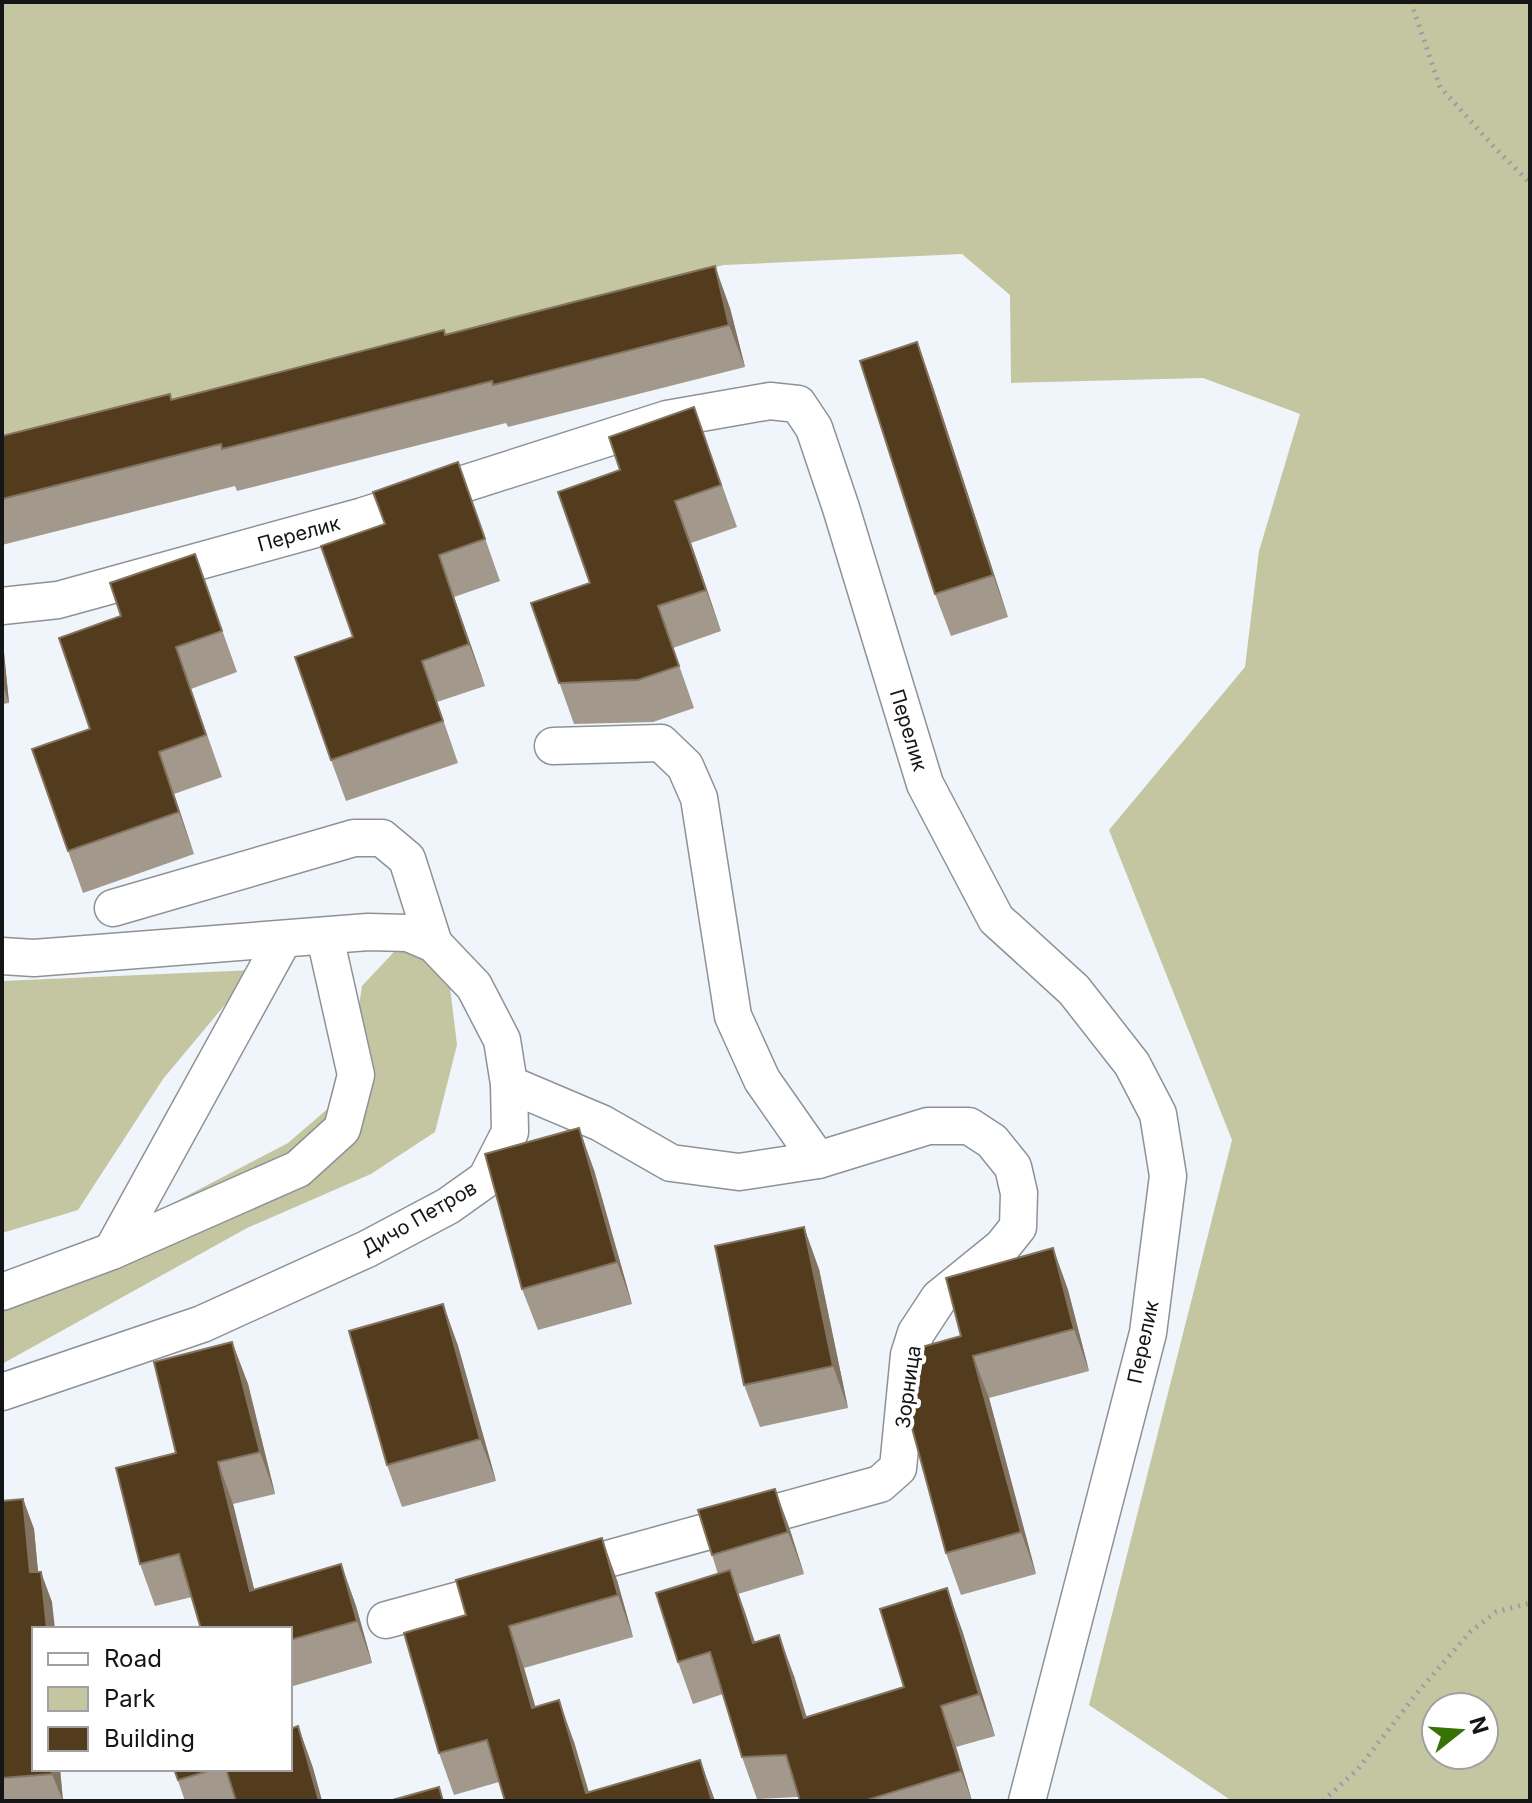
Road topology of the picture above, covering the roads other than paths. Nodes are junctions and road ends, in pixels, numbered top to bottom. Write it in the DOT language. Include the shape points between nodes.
graph roads {
  1 [pos="2,606"];
  2 [pos="553,746"];
  3 [pos="113,908"];
  4 [pos="325,937"];
  5 [pos="283,940"];
  6 [pos="434,944"];
  7 [pos="2,956"];
  8 [pos="509,1084"];
  9 [pos="818,1160"];
  10 [pos="112,1251"];
  11 [pos="2,1292"];
  12 [pos="2,1392"];
  13 [pos="386,1620"];
  14 [pos="1027,1801"];
  1 -- 14 [label="street, Перелик" via="58,600 363,516 667,419 770,401 798,404 814,428 832,481 925,784 996,919 1074,990 1132,1064 1158,1114 1168,1176 1148,1333"];
  2 -- 9 [label="street" via="661,743 685,766 699,798 733,1016 762,1080"];
  3 -- 6 [label="street" via="354,838 382,838 407,859"];
  4 -- 5 [label="street, Дичо Петров"];
  4 -- 6 [label="street, Дичо Петров" via="408,933"];
  4 -- 10 [label="street" via="356,1075 342,1129 298,1169"];
  5 -- 7 [label="street, Дичо Петров"];
  5 -- 10 [label="street"];
  6 -- 8 [label="street, Дичо Петров" via="474,986 502,1040"];
  8 -- 9 [label="street, Зорница" via="601,1123 671,1163 739,1172"];
  8 -- 12 [label="street, Дичо Петров" via="510,1132 486,1179 448,1206 202,1324"];
  9 -- 13 [label="street, Зорница" via="928,1126 969,1126 992,1141 1013,1167 1018,1227 1002,1247 939,1298 916,1333 909,1355 898,1468 880,1484"];
  10 -- 11 [label="street"];
}
